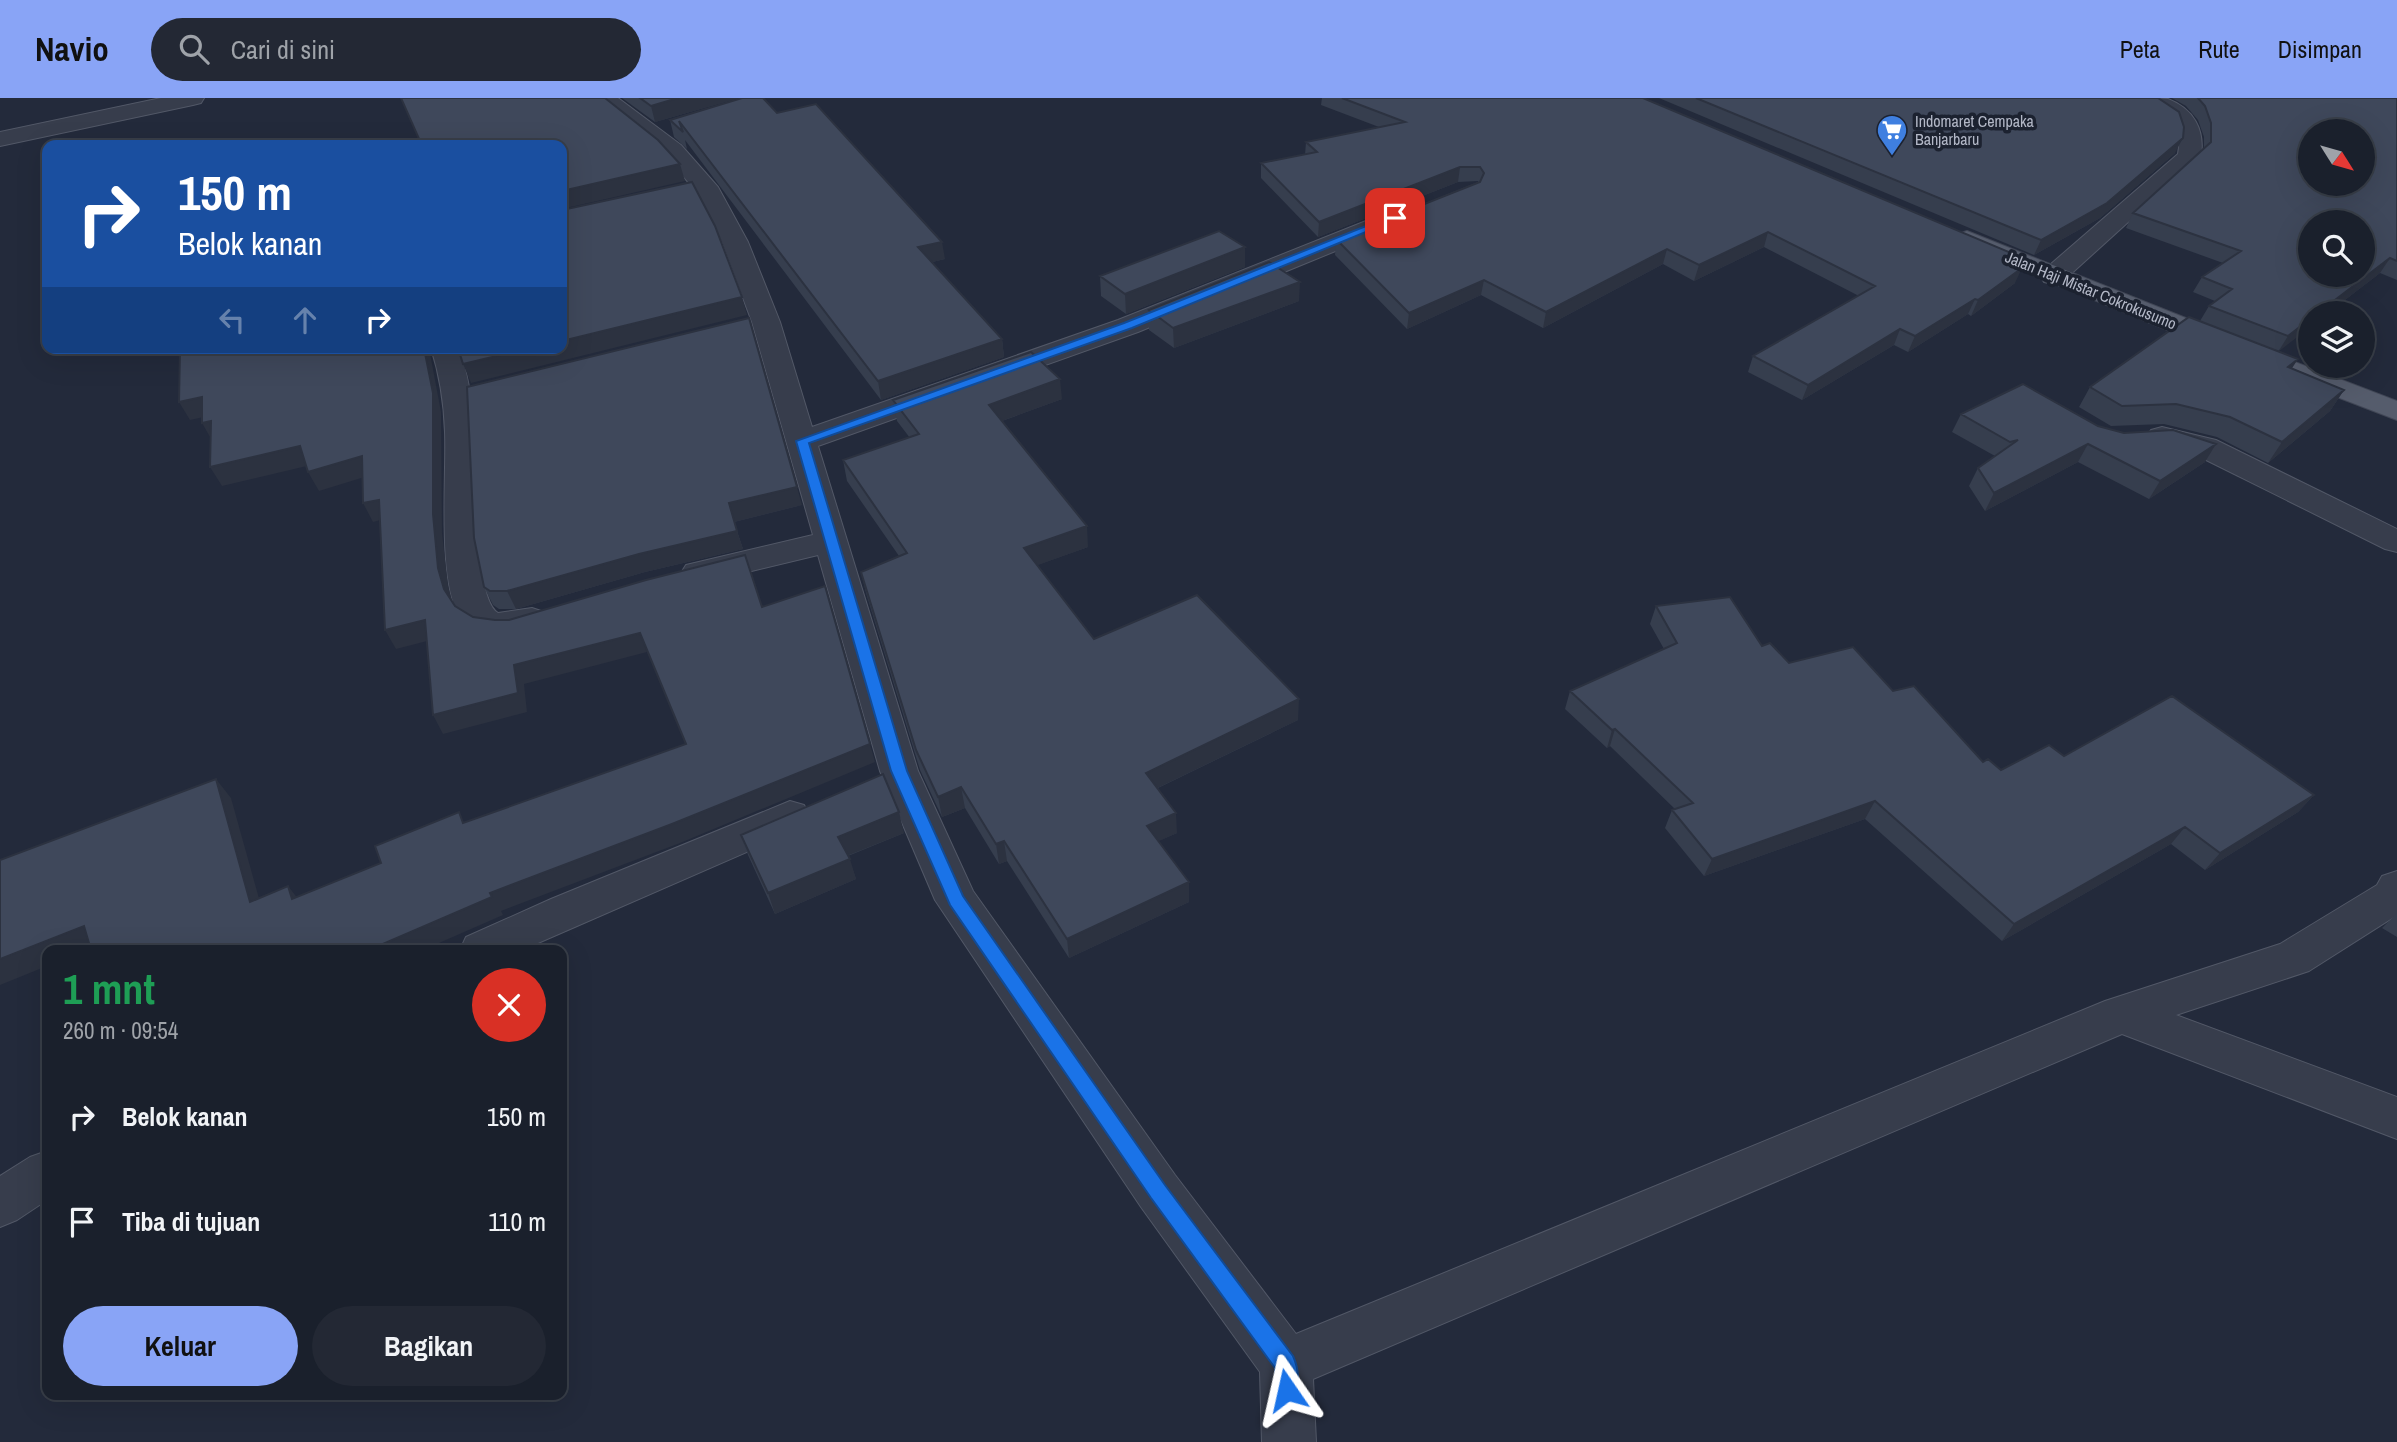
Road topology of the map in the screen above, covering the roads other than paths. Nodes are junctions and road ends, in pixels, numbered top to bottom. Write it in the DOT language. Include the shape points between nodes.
graph roads {
  1 [pos="194,98"];
  2 [pos="604,98"];
  3 [pos="2151,98"];
  4 [pos="0,139"];
  5 [pos="1405,214"];
  6 [pos="1938,227"];
  7 [pos="2053,276"];
  8 [pos="447,354"];
  9 [pos="2397,411"];
  10 [pos="2139,437"];
  11 [pos="802,441"];
  12 [pos="832,541"];
  13 [pos="2397,542"];
  14 [pos="673,579"];
  15 [pos="556,612"];
  16 [pos="899,771"];
  17 [pos="860,787"];
  18 [pos="822,803"];
  19 [pos="2397,888"];
  20 [pos="492,945"];
  21 [pos="2121,1014"];
  22 [pos="2397,1118"];
  23 [pos="42,1176"];
  24 [pos="0,1204"];
  25 [pos="1286,1364"];
  26 [pos="1289,1442"];
  1 -- 4 [label="street"];
  2 -- 11 [label="street" via="663,130 692,190 735,242 752,325"];
  3 -- 7 [label="street" via="2182,118 2192,138 2189,156"];
  5 -- 11 [label="street" via="1128,326"];
  6 -- 7 [label="main road, Jalan Haji Mistar Cokrokusumo"];
  7 -- 9 [label="main road, Jalan Haji Mistar Cokrokusumo"];
  8 -- 15 [label="street" via="470,395 460,433 463,544 475,613 497,625"];
  10 -- 13 [label="street" via="2178,438 2205,447"];
  11 -- 12 [label="street"];
  12 -- 14 [label="street"];
  12 -- 16 [label="street"];
  16 -- 17 [label="street"];
  16 -- 25 [label="street" via="956,900 1158,1191"];
  18 -- 20 [label="street"];
  19 -- 21 [label="street" via="2392,897 2294,958"];
  21 -- 22 [label="street"];
  21 -- 25 [label="street"];
  23 -- 24 [label="street"];
  25 -- 26 [label="street"];
}
